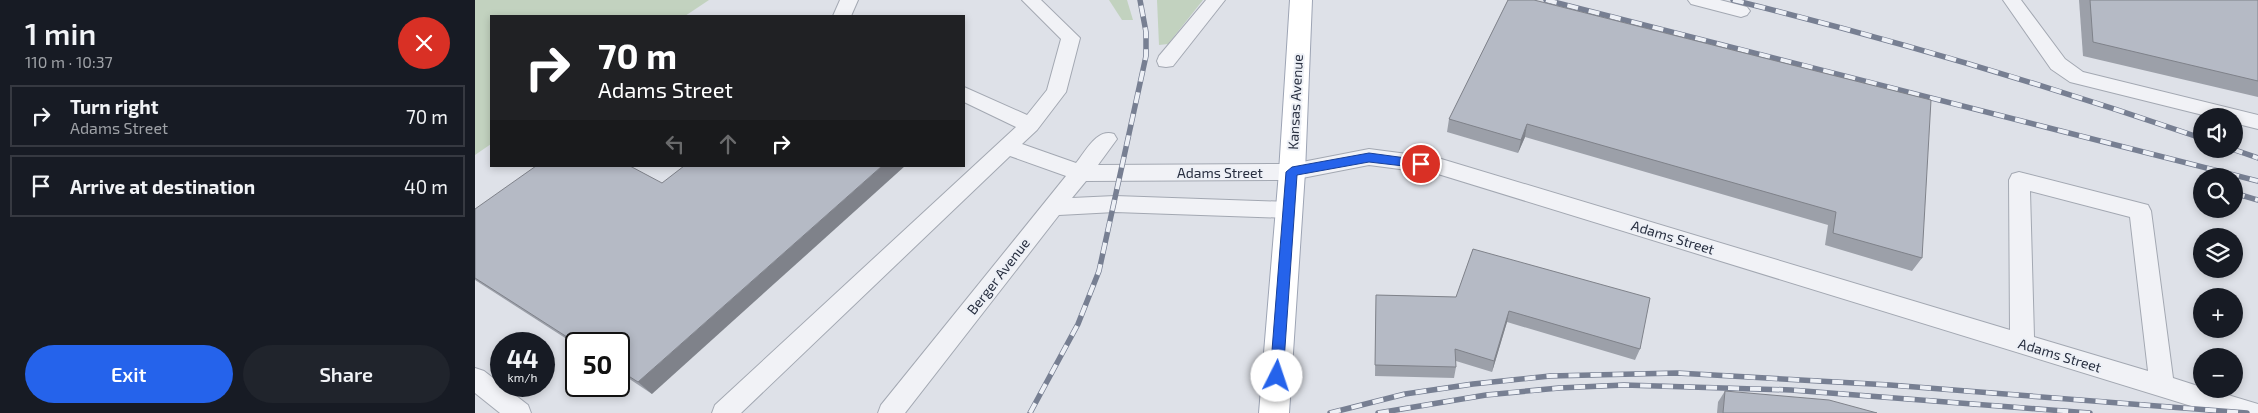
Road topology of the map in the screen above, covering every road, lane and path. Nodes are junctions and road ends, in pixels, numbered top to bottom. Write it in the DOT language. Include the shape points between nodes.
graph roads {
  1 [pos="849,0"];
  2 [pos="1031,0"];
  3 [pos="1216,0"];
  4 [pos="1301,0"];
  5 [pos="1697,0"];
  6 [pos="2012,0"];
  7 [pos="1741,10"];
  8 [pos="842,15"];
  9 [pos="1166,61"];
  10 [pos="965,94"];
  11 [pos="2258,122"];
  12 [pos="1030,125"];
  13 [pos="1107,139"];
  14 [pos="1008,147"];
  15 [pos="1292,172"];
  16 [pos="1080,173"];
  17 [pos="1053,206"];
  18 [pos="1289,210"];
  19 [pos="2022,344"];
  20 [pos="475,379"];
  21 [pos="2162,386"];
  22 [pos="519,413"];
  23 [pos="724,413"];
  24 [pos="890,413"];
  25 [pos="1274,413"];
  26 [pos="2251,413"];
  1 -- 8 [label="street"];
  2 -- 12 [label="street" via="1071,38 1056,92"];
  3 -- 9 [label="street"];
  4 -- 15 [label="main road, Kansas Avenue"];
  5 -- 7 [label="street"];
  6 -- 11 [label="street" via="2058,64 2077,77"];
  10 -- 12 [label="street"];
  12 -- 14 [label="street"];
  13 -- 16 [label="street, Berger Avenue"];
  14 -- 16 [label="street"];
  14 -- 23 [label="street"];
  15 -- 16 [label="street, Adams Street"];
  15 -- 18 [label="main road, Kansas Avenue"];
  15 -- 19 [label="street, Adams Street" via="1369,158 1438,166"];
  16 -- 17 [label="street, Berger Avenue"];
  17 -- 18 [label="street" via="1115,204"];
  17 -- 24 [label="street, Berger Avenue"];
  18 -- 25 [label="main road, Kansas Avenue"];
  19 -- 21 [label="street, Adams Street"];
  19 -- 21 [label="street" via="2019,180 2140,211"];
  20 -- 22 [label="street"];
  21 -- 26 [label="street, Adams Street"];
}
